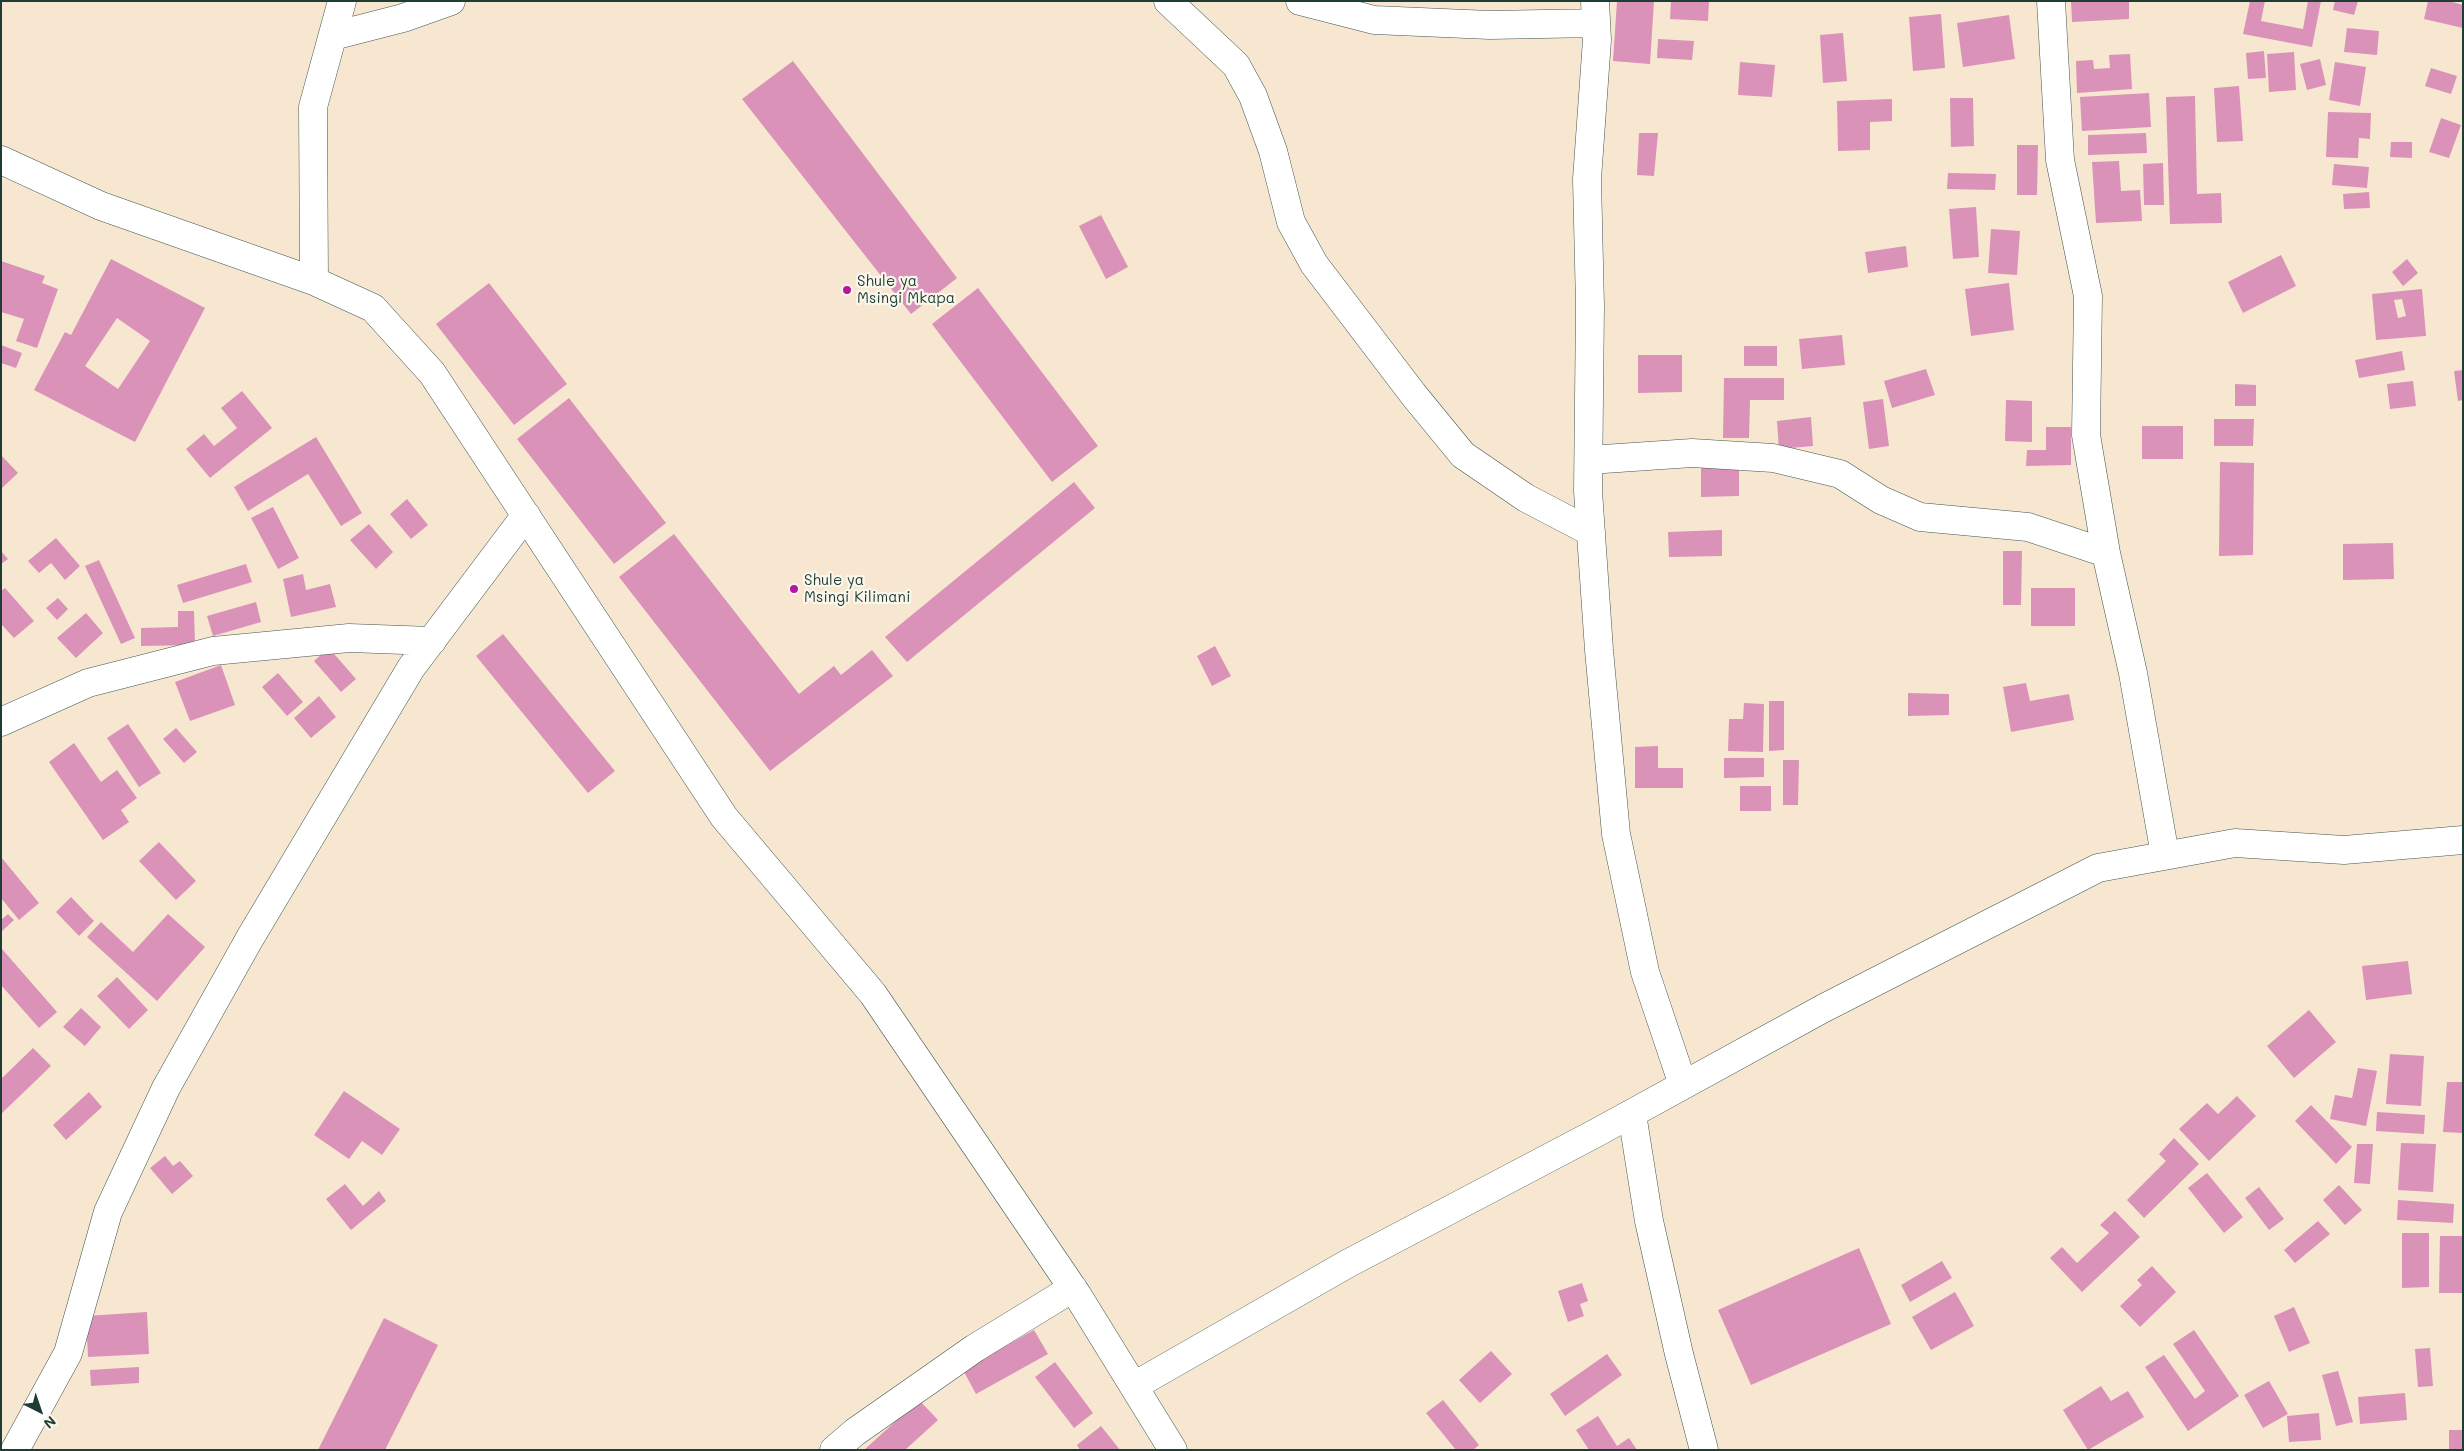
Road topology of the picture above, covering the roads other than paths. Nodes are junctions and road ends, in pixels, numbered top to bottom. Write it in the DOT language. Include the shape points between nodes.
graph roads {
  1 [pos="342,1"];
  2 [pos="451,1"];
  3 [pos="1168,1"];
  4 [pos="1300,1"];
  5 [pos="2050,1"];
  6 [pos="1596,12"];
  7 [pos="333,36"];
  8 [pos="1,160"];
  9 [pos="314,281"];
  10 [pos="1589,460"];
  11 [pos="526,516"];
  12 [pos="1591,532"];
  13 [pos="2106,553"];
  14 [pos="432,641"];
  15 [pos="1,722"];
  16 [pos="2463,840"];
  17 [pos="2165,856"];
  18 [pos="1683,1085"];
  19 [pos="1632,1114"];
  20 [pos="1073,1288"];
  21 [pos="1134,1386"];
  22 [pos="15,1450"];
  23 [pos="834,1450"];
  24 [pos="1173,1450"];
  25 [pos="1704,1450"];
  1 -- 7 [label="street"];
  2 -- 7 [label="street" via="403,18"];
  3 -- 12 [label="street" via="1236,65 1253,96 1273,151 1291,222 1314,264 1413,394 1463,455 1526,498"];
  4 -- 6 [label="street" via="1374,20 1490,25"];
  5 -- 13 [label="street" via="2060,160 2088,296 2086,435"];
  6 -- 10 [label="street" via="1597,40 1587,179"];
  7 -- 9 [label="street" via="313,107"];
  8 -- 9 [label="street" via="101,206"];
  9 -- 11 [label="street" via="374,308 432,372"];
  10 -- 12 [label="street"];
  10 -- 13 [label="street" via="1692,453 1773,458 1840,474 1881,500 1920,517 2028,527"];
  11 -- 14 [label="street"];
  11 -- 20 [label="street" via="724,817 873,994"];
  12 -- 18 [label="street" via="1616,834 1645,972"];
  13 -- 17 [label="street" via="2133,674"];
  14 -- 15 [label="street" via="349,638 213,651 88,683"];
  14 -- 22 [label="street" via="411,668 250,938 166,1088 108,1212 68,1353"];
  16 -- 17 [label="street" via="2344,850 2235,843"];
  17 -- 18 [label="street" via="2098,868 1824,1008"];
  18 -- 19 [label="street"];
  19 -- 21 [label="street" via="1347,1264"];
  19 -- 25 [label="street" via="1649,1221"];
  20 -- 21 [label="street"];
  20 -- 23 [label="street" via="975,1348"];
  21 -- 24 [label="street"];
}
